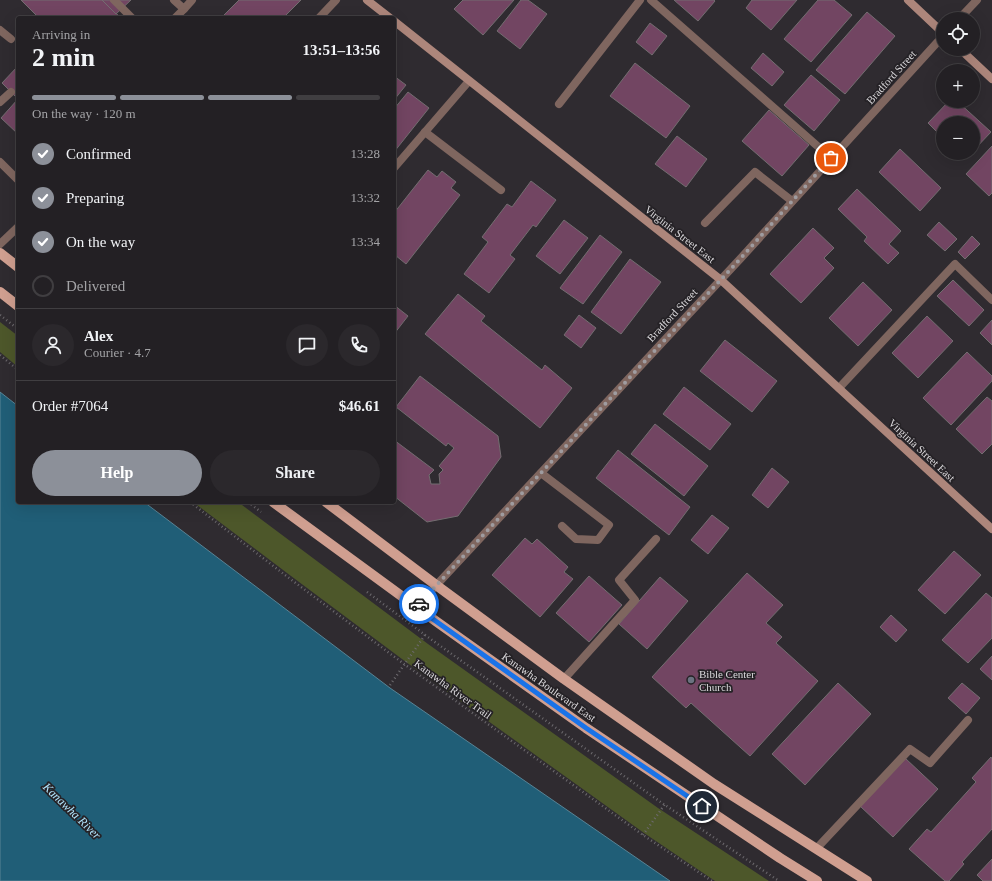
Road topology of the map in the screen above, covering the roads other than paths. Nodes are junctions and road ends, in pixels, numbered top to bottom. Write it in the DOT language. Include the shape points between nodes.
graph roads {
  1 [pos="114,0"];
  2 [pos="174,0"];
  3 [pos="192,0"];
  4 [pos="336,0"];
  5 [pos="367,0"];
  6 [pos="640,0"];
  7 [pos="651,0"];
  8 [pos="908,0"];
  9 [pos="977,0"];
  10 [pos="184,9"];
  11 [pos="966,12"];
  12 [pos="130,16"];
  13 [pos="177,16"];
  14 [pos="321,16"];
  15 [pos="387,16"];
  16 [pos="396,23"];
  17 [pos="936,28"];
  18 [pos="0,30"];
  19 [pos="11,39"];
  20 [pos="936,43"];
  21 [pos="967,56"];
  22 [pos="992,79"];
  23 [pos="469,80"];
  24 [pos="11,92"];
  25 [pos="0,102"];
  26 [pos="559,104"];
  27 [pos="425,132"];
  28 [pos="831,158"];
  29 [pos="0,162"];
  30 [pos="396,166"];
  31 [pos="16,178"];
  32 [pos="501,190"];
  33 [pos="792,201"];
  34 [pos="705,223"];
  35 [pos="16,229"];
  36 [pos="0,244"];
  37 [pos="0,253"];
  38 [pos="16,265"];
  39 [pos="721,280"];
  40 [pos="0,292"];
  41 [pos="992,300"];
  42 [pos="16,304"];
  43 [pos="839,388"];
  44 [pos="541,473"];
  45 [pos="276,504"];
  46 [pos="329,504"];
  47 [pos="562,526"];
  48 [pos="992,529"];
  49 [pos="656,539"];
  50 [pos="436,585"];
  51 [pos="416,607"];
  52 [pos="564,679"];
  53 [pos="968,720"];
  54 [pos="816,849"];
  55 [pos="817,881"];
  56 [pos="867,881"];
  1 -- 12 [label="street"];
  2 -- 10 [label="street"];
  3 -- 10 [label="street"];
  4 -- 14 [label="street"];
  5 -- 15 [label="main road"];
  6 -- 26 [label="street"];
  7 -- 28 [label="street"];
  8 -- 17 [label="main road"];
  9 -- 11 [label="street"];
  10 -- 13 [label="street"];
  16 -- 23 [label="main road, Virginia Street East"];
  18 -- 19 [label="street"];
  20 -- 28 [label="street, Bradford Street"];
  21 -- 22 [label="main road"];
  23 -- 27 [label="street"];
  23 -- 39 [label="main road, Virginia Street East"];
  24 -- 25 [label="street"];
  27 -- 30 [label="street"];
  27 -- 32 [label="street"];
  28 -- 33 [label="street, Bradford Street"];
  29 -- 31 [label="street"];
  33 -- 34 [label="street" via="755,172"];
  33 -- 39 [label="street, Bradford Street"];
  35 -- 36 [label="street"];
  37 -- 38 [label="main road"];
  39 -- 43 [label="main road, Virginia Street East"];
  39 -- 44 [label="street, Bradford Street"];
  40 -- 42 [label="main road"];
  41 -- 43 [label="street" via="955,264"];
  43 -- 48 [label="main road, Virginia Street East"];
  44 -- 47 [label="street" via="608,525 598,540 576,539"];
  44 -- 50 [label="street, Bradford Street"];
  45 -- 51 [label="main road, Kanawha Boulevard East"];
  46 -- 50 [label="main road, Kanawha Boulevard East"];
  49 -- 52 [label="street" via="619,580 635,600"];
  50 -- 51 [label="street, Bradford Street"];
  50 -- 52 [label="main road, Kanawha Boulevard East"];
  51 -- 55 [label="main road, Kanawha Boulevard East" via="586,728"];
  52 -- 54 [label="main road, Kanawha Boulevard East" via="714,784"];
  53 -- 54 [label="street" via="930,763 910,749"];
  54 -- 56 [label="main road, Kanawha Boulevard East"];
}
